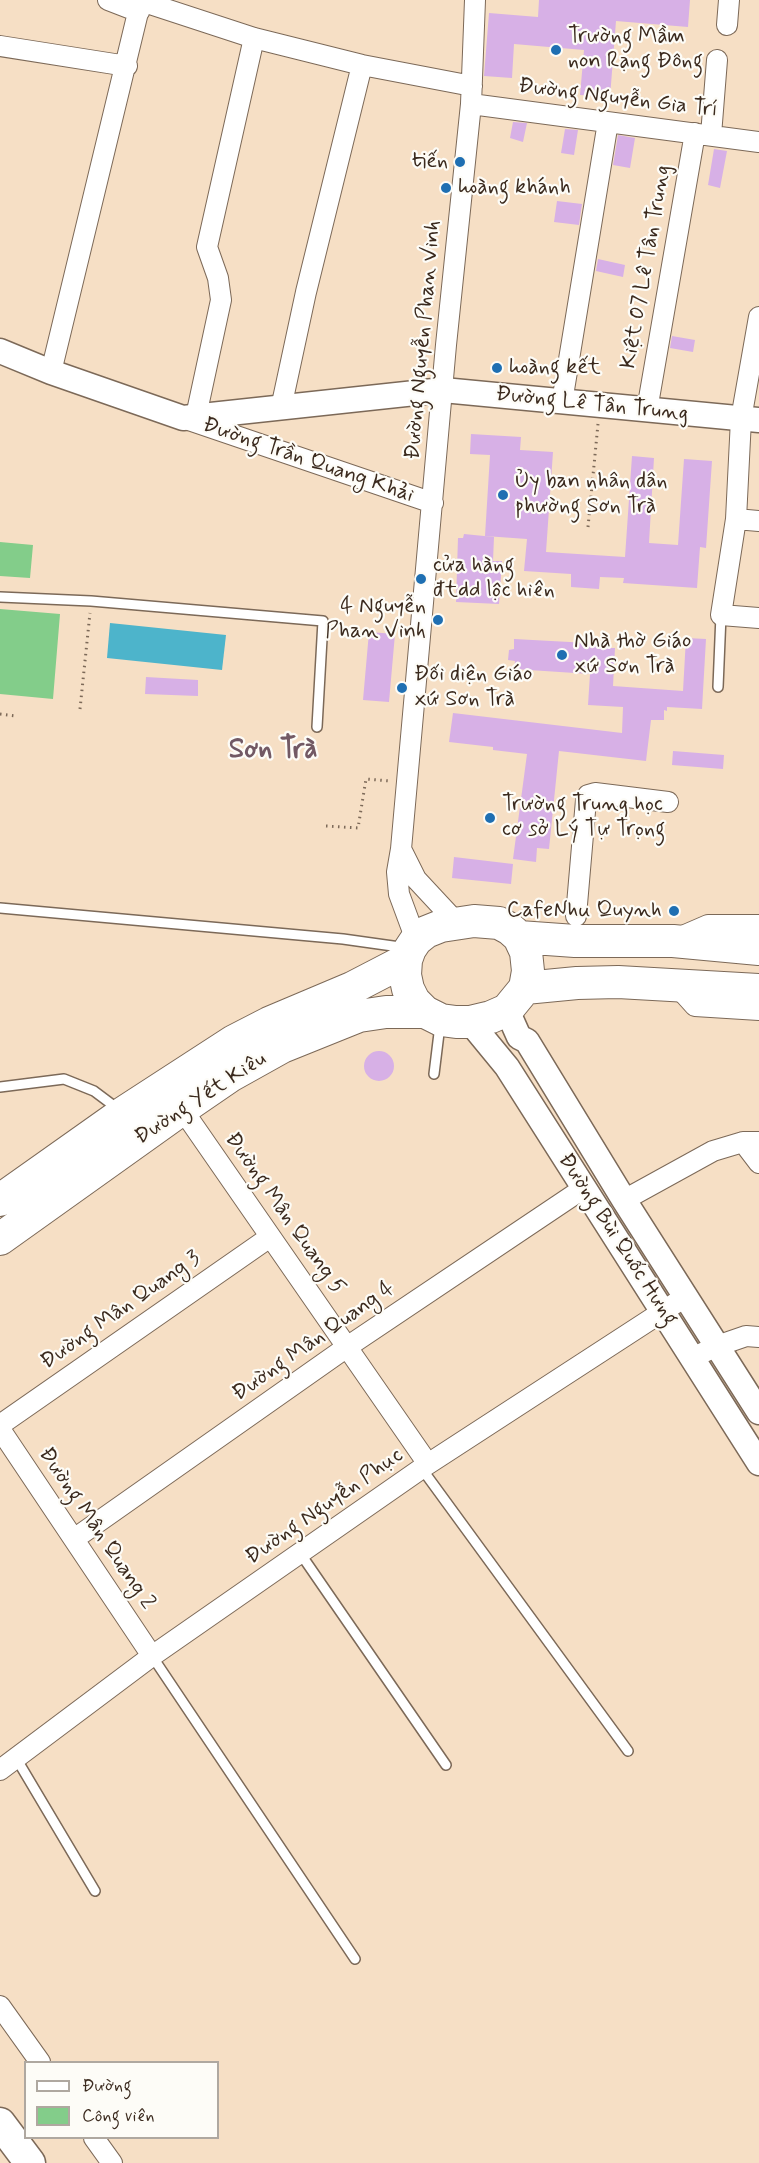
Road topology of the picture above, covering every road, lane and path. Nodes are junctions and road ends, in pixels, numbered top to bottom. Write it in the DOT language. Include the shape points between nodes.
graph roads {
  1 [pos="108,0"];
  2 [pos="475,0"];
  3 [pos="729,0"];
  4 [pos="140,4"];
  5 [pos="727,25"];
  6 [pos="254,38"];
  7 [pos="0,46"];
  8 [pos="717,60"];
  9 [pos="362,65"];
  10 [pos="127,66"];
  11 [pos="472,95"];
  12 [pos="608,122"];
  13 [pos="703,134"];
  14 [pos="759,142"];
  15 [pos="759,317"];
  16 [pos="0,351"];
  17 [pos="51,372"];
  18 [pos="443,390"];
  19 [pos="562,402"];
  20 [pos="600,405"];
  21 [pos="280,408"];
  22 [pos="647,410"];
  23 [pos="190,417"];
  24 [pos="750,420"];
  25 [pos="433,503"];
  26 [pos="736,519"];
  27 [pos="759,521"];
  28 [pos="588,527"];
  29 [pos="0,597"];
  30 [pos="91,602"];
  31 [pos="722,615"];
  32 [pos="759,618"];
  33 [pos="718,687"];
  34 [pos="80,709"];
  35 [pos="0,714"];
  36 [pos="16,716"];
  37 [pos="317,727"];
  38 [pos="408,782"];
  39 [pos="668,802"];
  40 [pos="326,826"];
  41 [pos="401,849"];
  42 [pos="0,908"];
  43 [pos="576,916"];
  44 [pos="456,922"];
  45 [pos="759,925"];
  46 [pos="519,937"];
  47 [pos="673,941"];
  48 [pos="759,949"];
  49 [pos="410,950"];
  50 [pos="677,986"];
  51 [pos="759,990"];
  52 [pos="516,999"];
  53 [pos="759,1010"];
  54 [pos="445,1018"];
  55 [pos="434,1074"];
  56 [pos="0,1087"];
  57 [pos="182,1109"];
  58 [pos="123,1113"];
  59 [pos="751,1142"];
  60 [pos="759,1163"];
  61 [pos="584,1188"];
  62 [pos="0,1200"];
  63 [pos="624,1200"];
  64 [pos="270,1237"];
  65 [pos="0,1239"];
  66 [pos="686,1296"];
  67 [pos="663,1311"];
  68 [pos="755,1339"];
  69 [pos="717,1346"];
  70 [pos="347,1347"];
  71 [pos="692,1358"];
  72 [pos="759,1412"];
  73 [pos="0,1427"];
  74 [pos="759,1463"];
  75 [pos="425,1467"];
  76 [pos="74,1539"];
  77 [pos="300,1554"];
  78 [pos="152,1656"];
  79 [pos="628,1751"];
  80 [pos="8,1764"];
  81 [pos="446,1765"];
  82 [pos="95,1891"];
  83 [pos="355,1959"];
  84 [pos="0,2006"];
  85 [pos="39,2061"];
  86 [pos="0,2123"];
  87 [pos="95,2139"];
  88 [pos="0,2157"];
  89 [pos="4,2163"];
  90 [pos="30,2163"];
  91 [pos="112,2163"];
  1 -- 4 [label="street"];
  2 -- 11 [label="street, Đường Nguyễn Phan Vinh"];
  3 -- 5 [label="street"];
  4 -- 6 [label="street"];
  4 -- 10 [label="street"];
  6 -- 9 [label="street"];
  6 -- 23 [label="street" via="207,247 221,300"];
  7 -- 10 [label="street"];
  8 -- 13 [label="street, Kiệt 07 Lê Tân Trung"];
  9 -- 11 [label="street"];
  9 -- 21 [label="street"];
  10 -- 17 [label="street"];
  11 -- 12 [label="street, Đường Nguyễn Gia Trí"];
  11 -- 18 [label="street, Đường Nguyễn Phan Vinh"];
  12 -- 13 [label="street, Đường Nguyễn Gia Trí"];
  12 -- 19 [label="street"];
  13 -- 14 [label="street, Đường Nguyễn Gia Trí"];
  13 -- 22 [label="street, Kiệt 07 Lê Tân Trung"];
  15 -- 24 [label="street"];
  16 -- 17 [label="street, Đường Trần Quang Khải"];
  17 -- 23 [label="street, Đường Trần Quang Khải"];
  18 -- 19 [label="street, Đường Lê Tân Trung"];
  18 -- 21 [label="street, Đường Trần Quang Khải"];
  18 -- 25 [label="street, Đường Nguyễn Phan Vinh"];
  19 -- 20 [label="street, Đường Lê Tân Trung"];
  20 -- 22 [label="street, Đường Lê Tân Trung"];
  20 -- 28 [label="path"];
  21 -- 23 [label="street, Đường Trần Quang Khải"];
  22 -- 24 [label="street, Đường Lê Tân Trung"];
  23 -- 25 [label="street, Đường Trần Quang Khải"];
  24 -- 26 [label="street"];
  25 -- 38 [label="street, Đường Nguyễn Phan Vinh"];
  26 -- 27 [label="street"];
  26 -- 31 [label="street"];
  29 -- 30 [label="lane"];
  30 -- 34 [label="path"];
  30 -- 37 [label="lane" via="323,621"];
  31 -- 32 [label="street"];
  31 -- 33 [label="lane"];
  35 -- 36 [label="path"];
  38 -- 40 [label="path" via="366,779 358,828"];
  38 -- 41 [label="street, Đường Nguyễn Phan Vinh"];
  39 -- 43 [label="street" via="588,795"];
  41 -- 44 [label="street" via="416,879"];
  41 -- 49 [label="street, Đường Nguyễn Phan Vinh" via="397,872"];
  42 -- 49 [label="lane" via="331,938"];
  44 -- 46 [label="highway" via="499,923"];
  44 -- 49 [label="highway" via="426,932"];
  45 -- 47 [label="street" via="708,925"];
  46 -- 47 [label="highway"];
  46 -- 52 [label="highway" via="528,971"];
  47 -- 48 [label="highway"];
  49 -- 54 [label="highway" via="405,975 414,1001"];
  49 -- 58 [label="highway, Đường Yết Kiêu" via="352,988 234,1041"];
  50 -- 51 [label="highway"];
  50 -- 52 [label="highway" via="608,982"];
  50 -- 53 [label="street" via="695,1006"];
  52 -- 54 [label="highway" via="491,1017"];
  52 -- 63 [label="street, Đường Bùi Quốc Hưng" via="519,1037 527,1041"];
  54 -- 55 [label="lane"];
  54 -- 57 [label="highway, Đường Yết Kiêu" via="371,1014 341,1022 282,1047"];
  54 -- 61 [label="street, Đường Bùi Quốc Hưng" via="507,1067"];
  56 -- 58 [label="lane" via="64,1078 94,1091"];
  57 -- 64 [label="street, Đường Mân Quang 5"];
  57 -- 65 [label="highway, Đường Yết Kiêu"];
  58 -- 62 [label="highway, Đường Yết Kiêu"];
  59 -- 60 [label="street"];
  59 -- 63 [label="street" via="713,1151"];
  61 -- 67 [label="street, Đường Bùi Quốc Hưng"];
  61 -- 70 [label="street, Đường Mân Quang 4"];
  63 -- 66 [label="street, Đường Bùi Quốc Hưng"];
  64 -- 70 [label="street, Đường Mân Quang 5"];
  64 -- 73 [label="street, Đường Mân Quang 3"];
  66 -- 67 [label="street, Đường Nguyễn Phục"];
  66 -- 69 [label="street, Đường Bùi Quốc Hưng"];
  67 -- 71 [label="street, Đường Bùi Quốc Hưng"];
  67 -- 75 [label="street, Đường Nguyễn Phục"];
  68 -- 69 [label="street"];
  69 -- 71 [label="street"];
  69 -- 72 [label="street, Đường Bùi Quốc Hưng"];
  70 -- 75 [label="street, Đường Mân Quang 5"];
  70 -- 76 [label="street, Đường Mân Quang 4"];
  71 -- 74 [label="street, Đường Bùi Quốc Hưng"];
  73 -- 76 [label="street, Đường Mân Quang 2"];
  75 -- 77 [label="street, Đường Nguyễn Phục"];
  75 -- 79 [label="lane"];
  76 -- 78 [label="street, Đường Mân Quang 2"];
  77 -- 78 [label="street, Đường Nguyễn Phục"];
  77 -- 81 [label="lane"];
  78 -- 80 [label="street, Đường Nguyễn Phục"];
  78 -- 83 [label="lane"];
  80 -- 82 [label="lane"];
  84 -- 85 [label="street"];
  86 -- 90 [label="main road"];
  87 -- 91 [label="street"];
  88 -- 89 [label="main road"];
}
